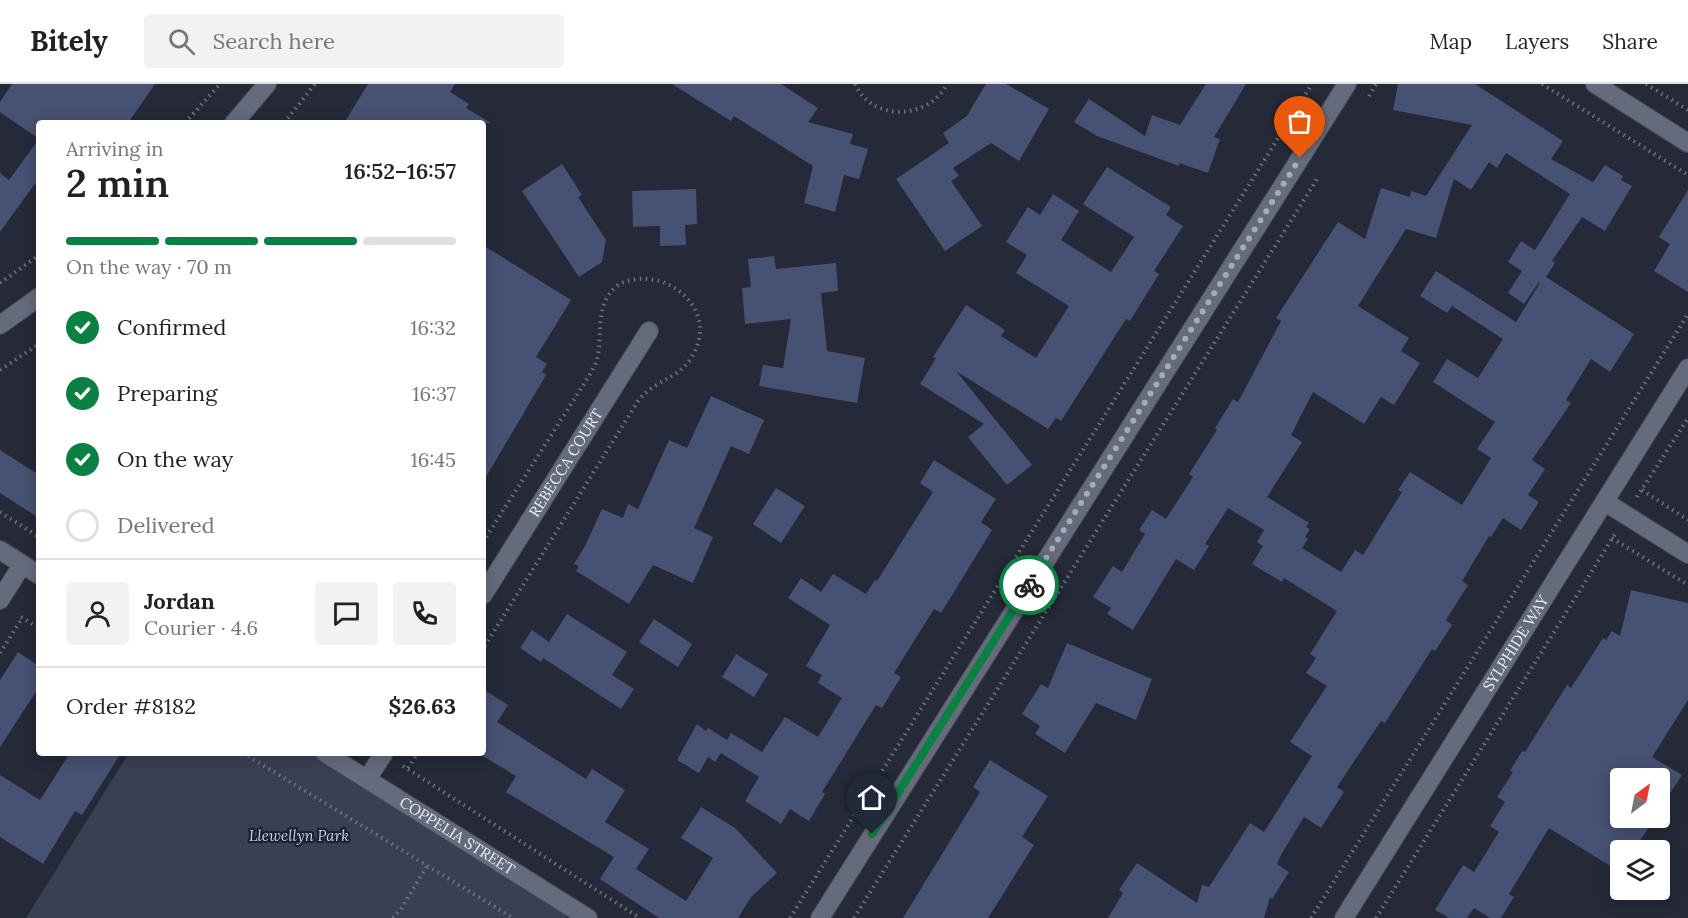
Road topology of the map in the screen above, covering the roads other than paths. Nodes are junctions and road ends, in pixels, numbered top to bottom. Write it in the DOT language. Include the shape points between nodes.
graph roads {
  1 [pos="267,84"];
  2 [pos="1347,84"];
  3 [pos="1595,84"];
  4 [pos="237,120"];
  5 [pos="1688,142"];
  6 [pos="36,299"];
  7 [pos="0,325"];
  8 [pos="649,331"];
  9 [pos="1688,368"];
  10 [pos="1605,502"];
  11 [pos="0,550"];
  12 [pos="1688,554"];
  13 [pos="22,565"];
  14 [pos="36,573"];
  15 [pos="486,590"];
  16 [pos="0,600"];
  17 [pos="330,756"];
  18 [pos="391,757"];
  19 [pos="367,779"];
  20 [pos="588,918"];
  21 [pos="820,918"];
  22 [pos="1344,918"];
  1 -- 4 [label="street"];
  2 -- 21 [label="street"];
  3 -- 5 [label="street"];
  6 -- 7 [label="street"];
  8 -- 15 [label="street, REBECCA COURT"];
  9 -- 10 [label="street, SYLPHIDE WAY"];
  10 -- 12 [label="street"];
  10 -- 22 [label="street, SYLPHIDE WAY"];
  11 -- 13 [label="street"];
  13 -- 14 [label="street"];
  13 -- 16 [label="street"];
  17 -- 19 [label="street, COPPELIA STREET"];
  18 -- 19 [label="street"];
  19 -- 20 [label="street, COPPELIA STREET"];
}
